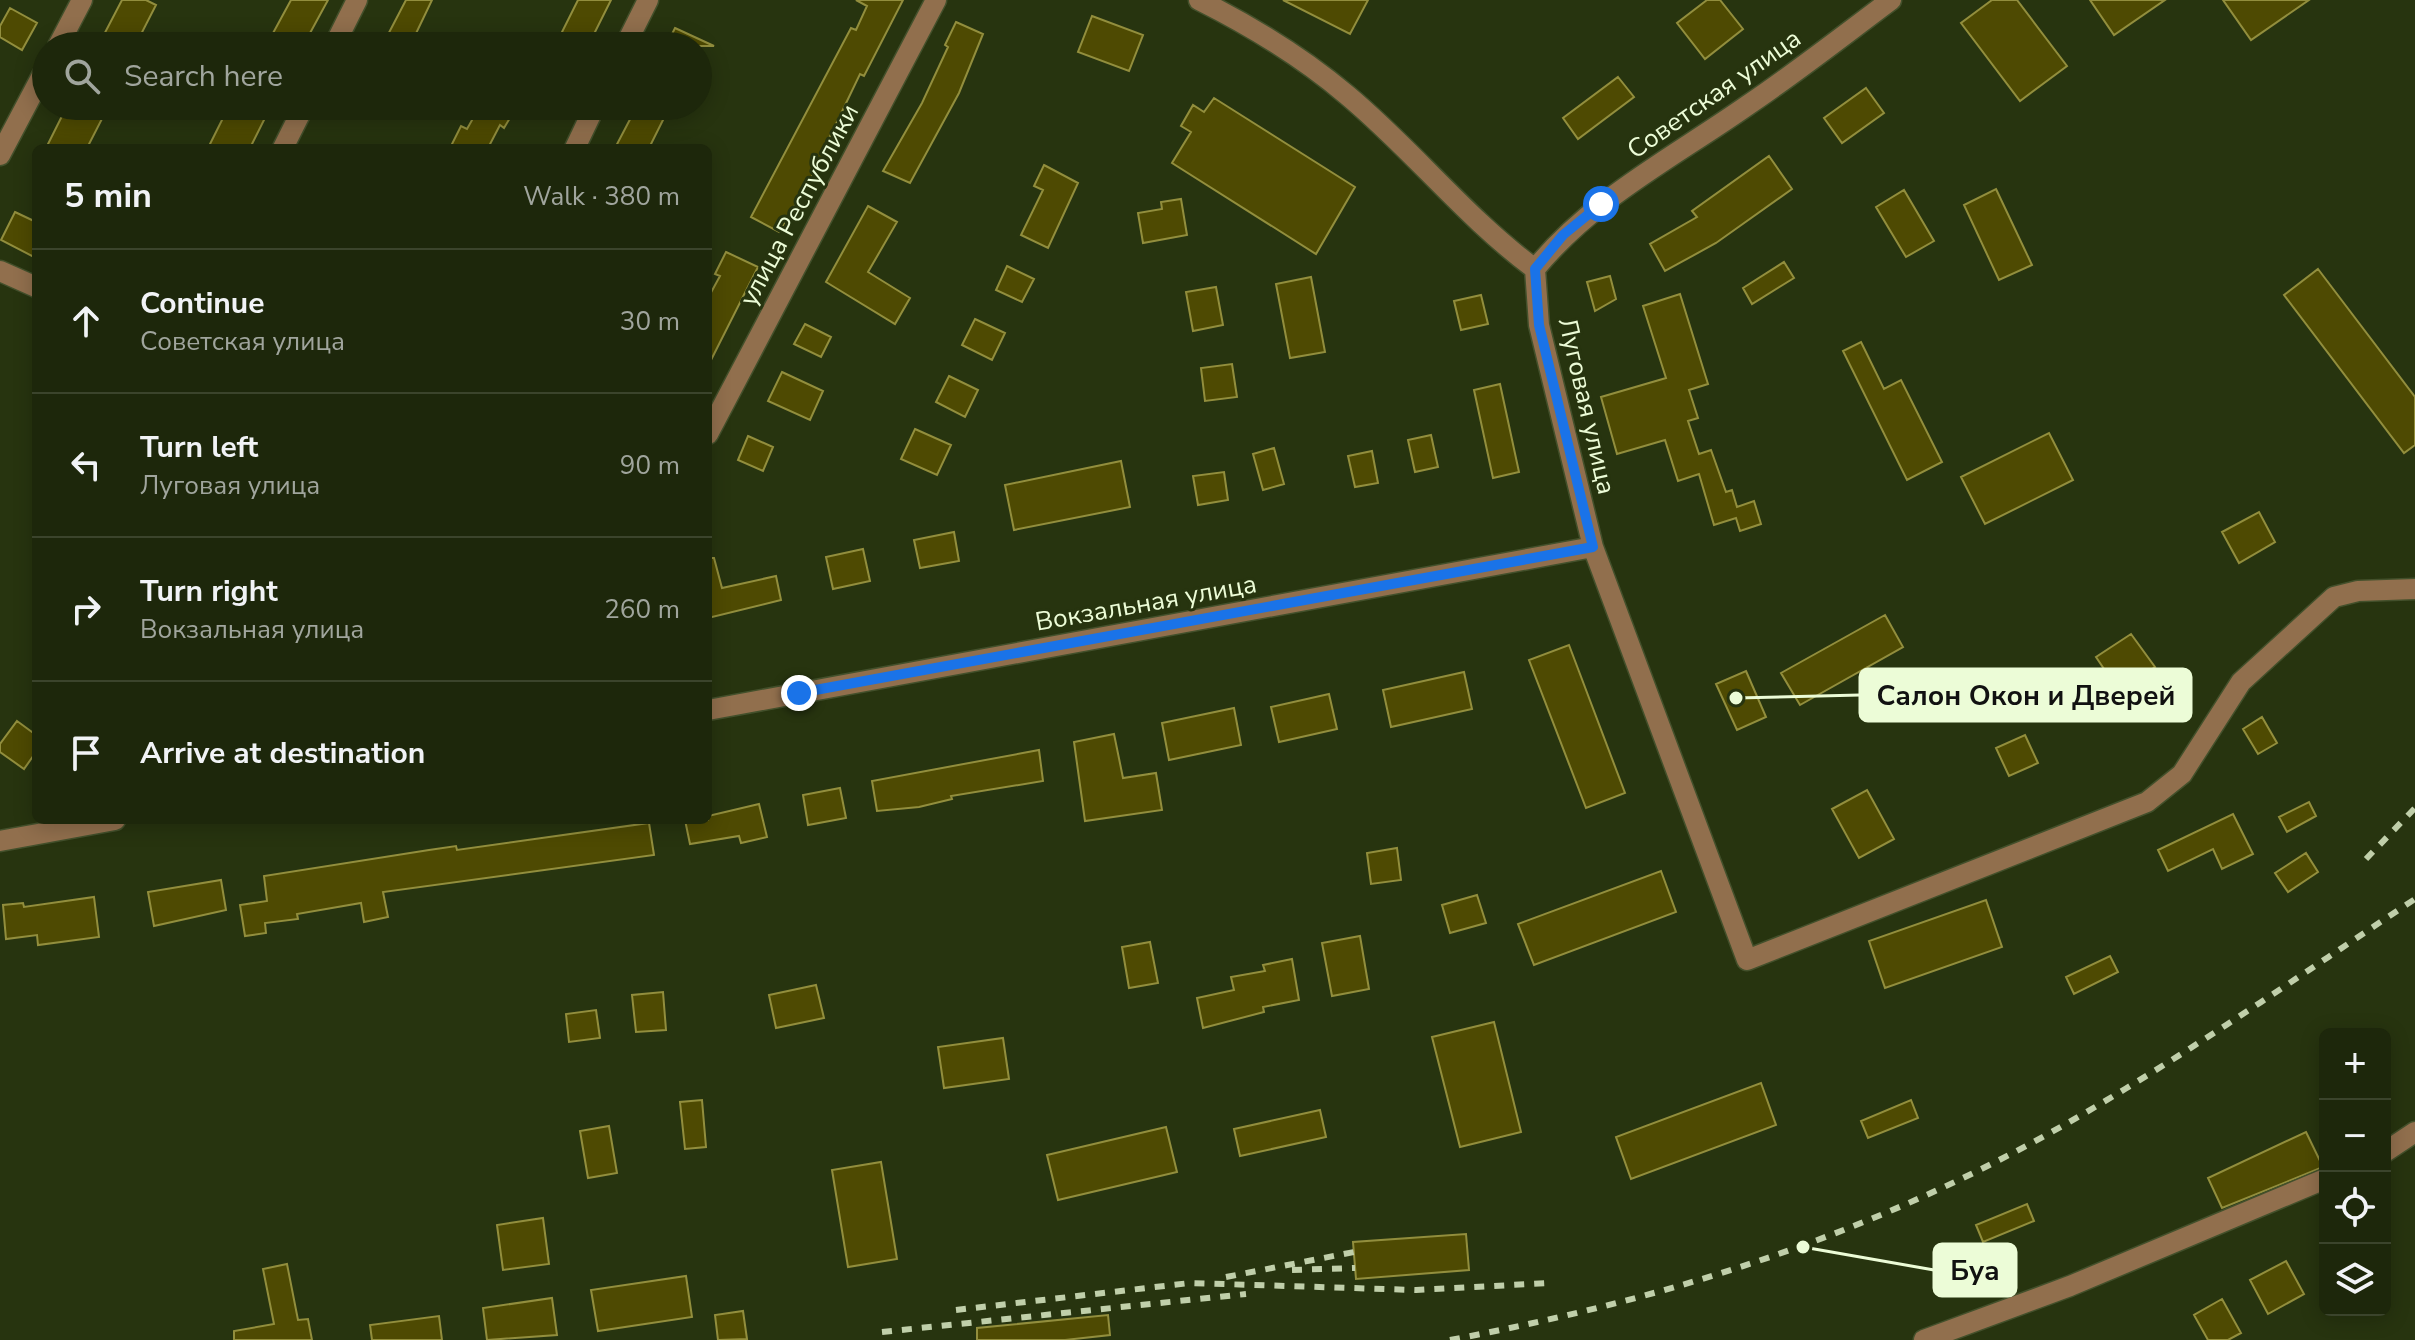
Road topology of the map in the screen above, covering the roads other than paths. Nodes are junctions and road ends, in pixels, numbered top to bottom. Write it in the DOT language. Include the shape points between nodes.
graph roads {
  1 [pos="82,0"];
  2 [pos="357,0"];
  3 [pos="648,0"];
  4 [pos="936,0"];
  5 [pos="1199,0"];
  6 [pos="1891,0"];
  7 [pos="65,32"];
  8 [pos="341,32"];
  9 [pos="632,32"];
  10 [pos="32,94"];
  11 [pos="297,120"];
  12 [pos="588,120"];
  13 [pos="285,144"];
  14 [pos="577,144"];
  15 [pos="0,155"];
  16 [pos="1535,269"];
  17 [pos="0,271"];
  18 [pos="32,285"];
  19 [pos="712,426"];
  20 [pos="1593,547"];
  21 [pos="2415,589"];
  22 [pos="712,709"];
  23 [pos="93,824"];
  24 [pos="0,841"];
  25 [pos="2415,1132"];
  26 [pos="2391,1148"];
  27 [pos="2319,1182"];
  28 [pos="1924,1340"];
  1 -- 7 [label="street"];
  2 -- 8 [label="street"];
  3 -- 9 [label="street"];
  4 -- 19 [label="street, улица Республики"];
  5 -- 16 [label="street" via="1263,32 1348,96 1495,239"];
  6 -- 16 [label="street, Советская улица" via="1749,105 1601,204 1563,235"];
  10 -- 15 [label="street"];
  11 -- 13 [label="street"];
  12 -- 14 [label="street"];
  16 -- 20 [label="street, Луговая улица" via="1539,325"];
  17 -- 18 [label="street"];
  20 -- 21 [label="street, Луговая улица" via="1747,960 2147,802 2182,774 2241,682 2334,597"];
  20 -- 22 [label="street, Вокзальная улица"];
  23 -- 24 [label="street"];
  25 -- 26 [label="street"];
  27 -- 28 [label="street" via="2070,1286"];
}
